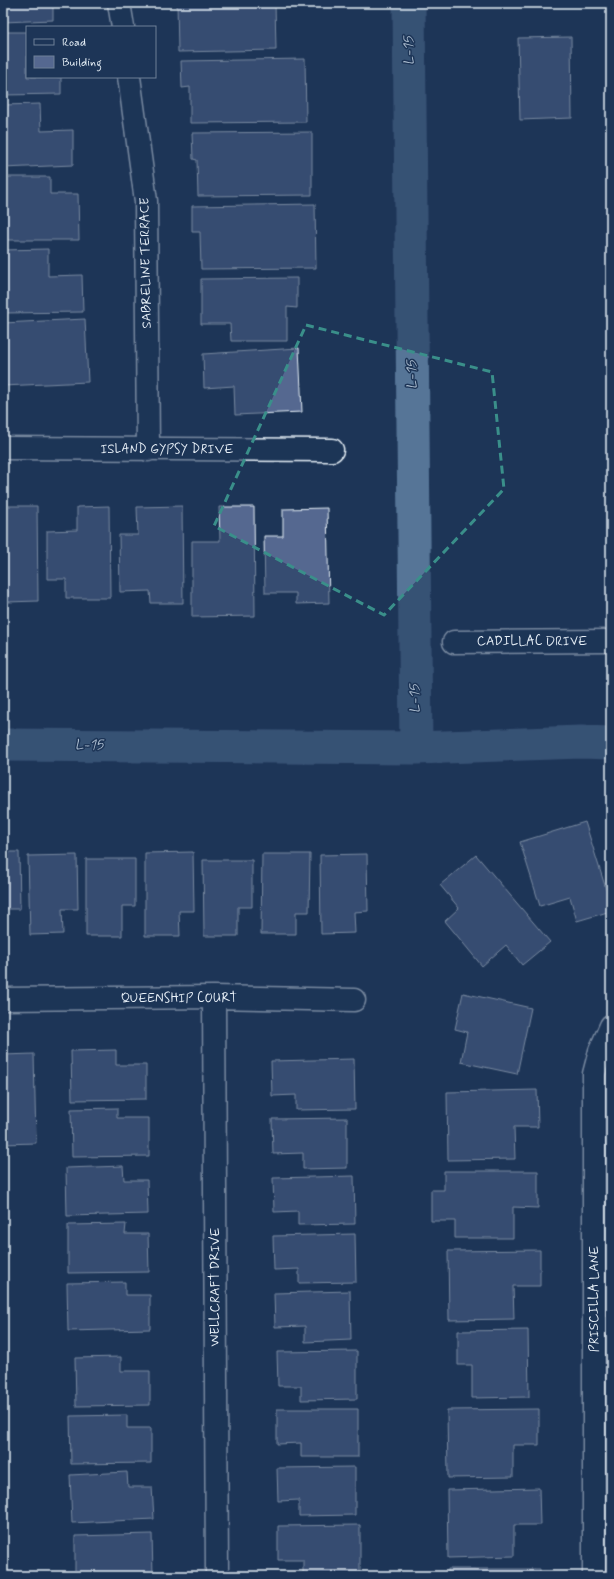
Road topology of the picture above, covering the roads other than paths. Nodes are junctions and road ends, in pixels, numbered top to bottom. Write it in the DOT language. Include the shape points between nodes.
graph roads {
  1 [pos="119,3"];
  2 [pos="122,26"];
  3 [pos="129,78"];
  4 [pos="3,448"];
  5 [pos="148,450"];
  6 [pos="332,450"];
  7 [pos="611,641"];
  8 [pos="454,642"];
  9 [pos="214,997"];
  10 [pos="3,999"];
  11 [pos="354,1000"];
  12 [pos="611,1026"];
  13 [pos="217,1576"];
  14 [pos="594,1576"];
  1 -- 2 [label="street"];
  3 -- 5 [label="street, SABRELINE TERRACE" via="146,201"];
  4 -- 5 [label="street, ISLAND GYPSY DRIVE"];
  5 -- 6 [label="street, ISLAND GYPSY DRIVE"];
  7 -- 8 [label="street, CADILLAC DRIVE"];
  9 -- 10 [label="street, QUEENSHIP COURT"];
  9 -- 11 [label="street, QUEENSHIP COURT"];
  9 -- 13 [label="street, WELLCRAFT DRIVE"];
  12 -- 14 [label="street, PRISCILLA LANE" via="600,1051 594,1074"];
}
